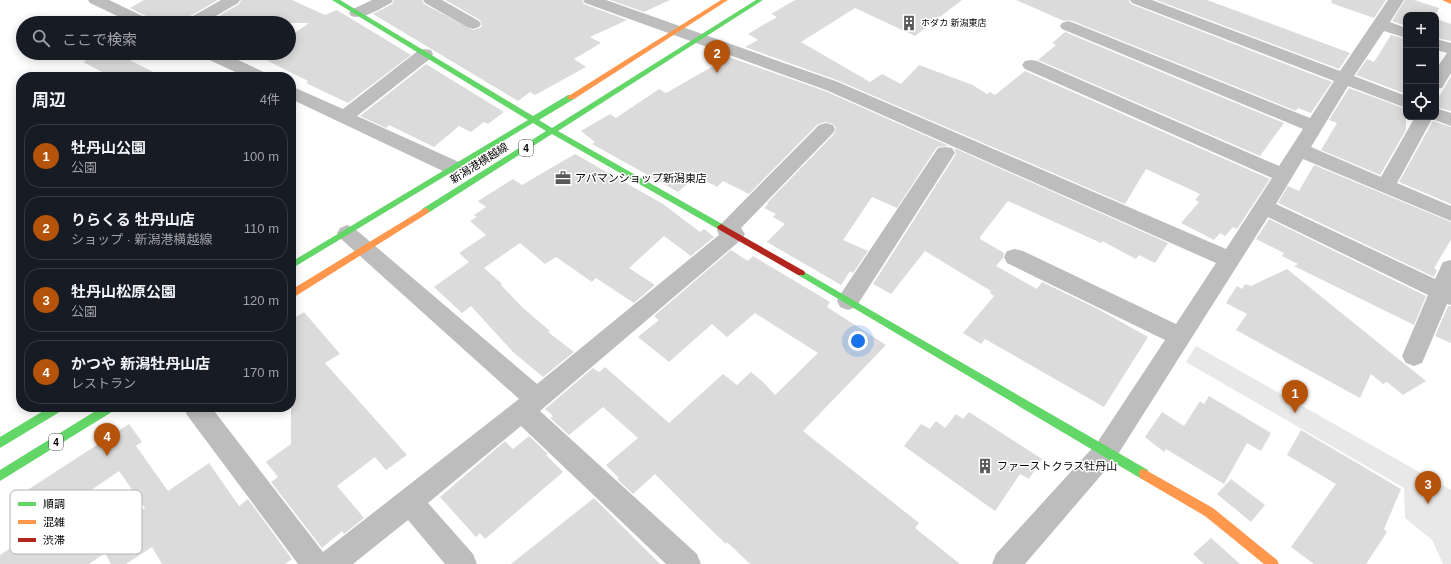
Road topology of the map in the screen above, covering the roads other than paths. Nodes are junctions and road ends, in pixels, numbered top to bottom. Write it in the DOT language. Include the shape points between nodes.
graph roads {
  1 [pos="96,0"];
  2 [pos="232,0"];
  3 [pos="335,0"];
  4 [pos="385,0"];
  5 [pos="431,0"];
  6 [pos="591,0"];
  7 [pos="725,0"];
  8 [pos="760,0"];
  9 [pos="1138,0"];
  10 [pos="1396,0"];
  11 [pos="1445,0"];
  12 [pos="1451,2"];
  13 [pos="357,13"];
  14 [pos="130,16"];
  15 [pos="204,16"];
  16 [pos="473,24"];
  17 [pos="1380,24"];
  18 [pos="1068,26"];
  19 [pos="676,30"];
  20 [pos="1403,32"];
  21 [pos="699,39"];
  22 [pos="1439,45"];
  23 [pos="1451,49"];
  24 [pos="426,54"];
  25 [pos="1451,57"];
  26 [pos="224,60"];
  27 [pos="1031,65"];
  28 [pos="249,72"];
  29 [pos="1344,78"];
  30 [pos="1439,79"];
  31 [pos="296,94"];
  32 [pos="1403,101"];
  33 [pos="1439,115"];
  34 [pos="344,117"];
  35 [pos="534,120"];
  36 [pos="1422,120"];
  37 [pos="1451,120"];
  38 [pos="1314,126"];
  39 [pos="826,129"];
  40 [pos="552,131"];
  41 [pos="1299,150"];
  42 [pos="945,153"];
  43 [pos="454,168"];
  44 [pos="1282,175"];
  45 [pos="1385,187"];
  46 [pos="1264,207"];
  47 [pos="1451,214"];
  48 [pos="347,232"];
  49 [pos="731,232"];
  50 [pos="366,249"];
  51 [pos="1015,257"];
  52 [pos="1229,259"];
  53 [pos="296,263"];
  54 [pos="1451,268"];
  55 [pos="296,292"];
  56 [pos="1446,293"];
  57 [pos="848,301"];
  58 [pos="1179,336"];
  59 [pos="1414,356"];
  60 [pos="528,405"];
  61 [pos="51,412"];
  62 [pos="104,412"];
  63 [pos="200,412"];
  64 [pos="0,443"];
  65 [pos="1106,451"];
  66 [pos="0,476"];
  67 [pos="410,502"];
  68 [pos="315,564"];
  69 [pos="331,564"];
  70 [pos="463,564"];
  71 [pos="686,564"];
  72 [pos="1006,564"];
  73 [pos="1273,564"];
  1 -- 14 [label="street"];
  2 -- 15 [label="street"];
  3 -- 13 [label="main road"];
  4 -- 13 [label="street"];
  5 -- 16 [label="street"];
  6 -- 19 [label="street"];
  7 -- 19 [label="main road, 新潟港横越線 / 4"];
  8 -- 21 [label="main road, 新潟港横越線 / 4"];
  9 -- 29 [label="street"];
  10 -- 17 [label="street"];
  11 -- 12 [label="main road"];
  13 -- 24 [label="main road"];
  17 -- 20 [label="street"];
  17 -- 29 [label="street"];
  18 -- 38 [label="street"];
  19 -- 21 [label="street"];
  19 -- 35 [label="main road, 新潟港横越線 / 4"];
  21 -- 40 [label="main road, 新潟港横越線 / 4"];
  21 -- 52 [label="street" via="886,108"];
  22 -- 23 [label="street"];
  24 -- 34 [label="street"];
  24 -- 35 [label="main road"];
  25 -- 30 [label="street"];
  26 -- 28 [label="street"];
  27 -- 44 [label="street"];
  29 -- 32 [label="street"];
  29 -- 38 [label="street"];
  31 -- 34 [label="street"];
  33 -- 37 [label="street"];
  34 -- 43 [label="street"];
  35 -- 40 [label="main road"];
  35 -- 43 [label="main road, 新潟港横越線 / 4"];
  36 -- 45 [label="street"];
  38 -- 41 [label="street"];
  39 -- 49 [label="street"];
  40 -- 49 [label="main road"];
  40 -- 50 [label="main road, 新潟港横越線 / 4"];
  41 -- 44 [label="street"];
  41 -- 45 [label="street"];
  42 -- 57 [label="street"];
  43 -- 48 [label="main road, 新潟港横越線 / 4"];
  44 -- 46 [label="street"];
  45 -- 47 [label="street"];
  46 -- 52 [label="street"];
  46 -- 56 [label="street"];
  48 -- 50 [label="street"];
  48 -- 53 [label="main road, 新潟港横越線 / 4"];
  49 -- 57 [label="main road"];
  49 -- 60 [label="street"];
  50 -- 55 [label="main road, 新潟港横越線 / 4"];
  50 -- 60 [label="street"];
  51 -- 58 [label="street"];
  52 -- 58 [label="street"];
  54 -- 56 [label="street"];
  56 -- 59 [label="street"];
  57 -- 65 [label="main road"];
  58 -- 65 [label="street"];
  60 -- 67 [label="street"];
  60 -- 71 [label="street"];
  61 -- 64 [label="main road"];
  62 -- 66 [label="main road, 4"];
  63 -- 68 [label="street"];
  65 -- 72 [label="street"];
  65 -- 73 [label="main road" via="1209,512"];
  67 -- 69 [label="street"];
  67 -- 70 [label="street"];
}
